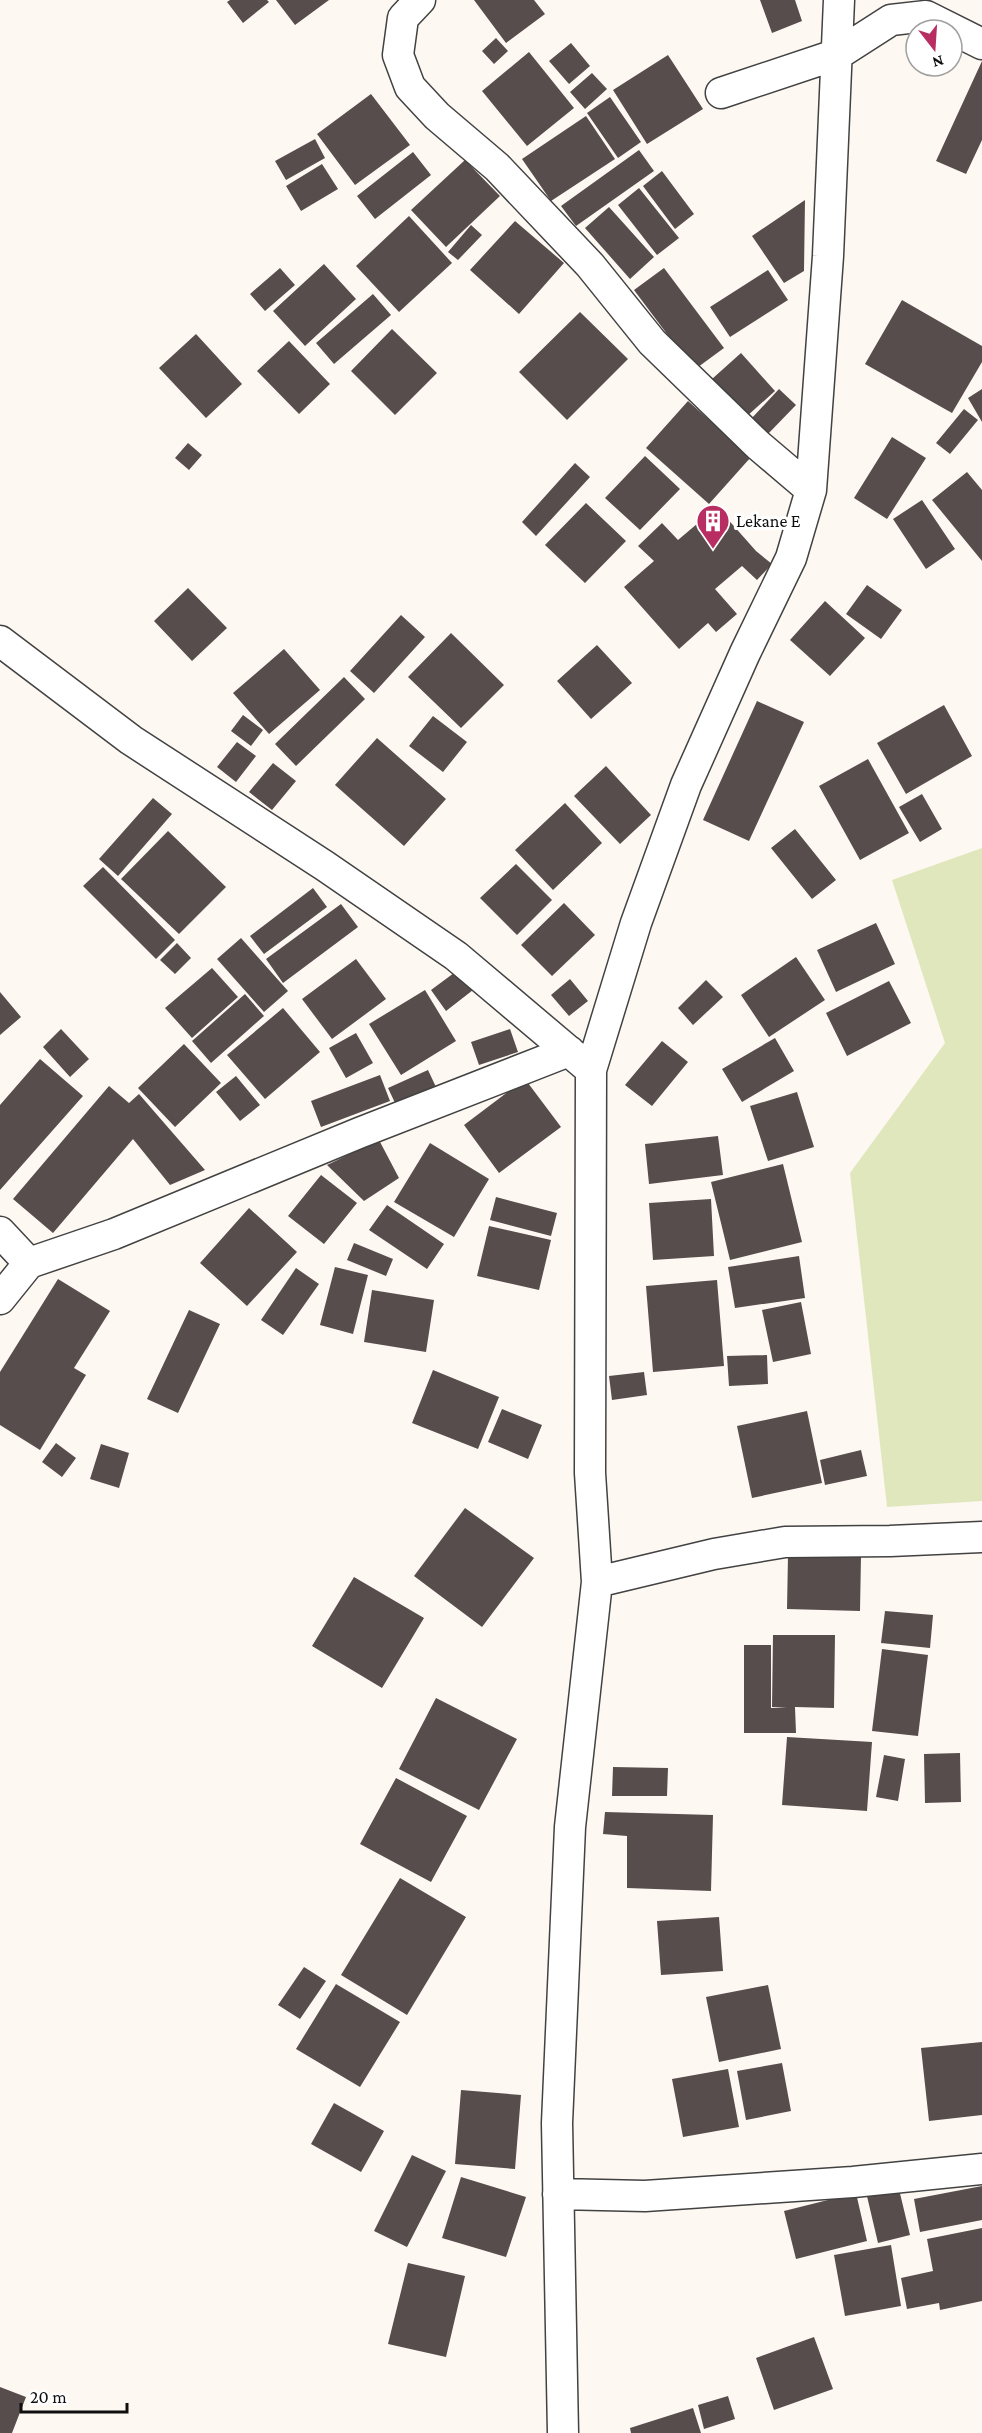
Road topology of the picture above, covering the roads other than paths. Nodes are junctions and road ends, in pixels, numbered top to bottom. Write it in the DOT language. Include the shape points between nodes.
graph roads {
  1 [pos="420,0"];
  2 [pos="839,0"];
  3 [pos="982,44"];
  4 [pos="838,54"];
  5 [pos="721,93"];
  6 [pos="811,490"];
  7 [pos="0,641"];
  8 [pos="569,1051"];
  9 [pos="591,1071"];
  10 [pos="0,1232"];
  11 [pos="28,1263"];
  12 [pos="0,1299"];
  13 [pos="982,1537"];
  14 [pos="597,1582"];
  15 [pos="982,2169"];
  16 [pos="558,2194"];
  17 [pos="563,2433"];
  1 -- 6 [label="street" via="403,18 398,55 410,87 437,116 497,166 590,264 652,342 758,445"];
  2 -- 4 [label="street"];
  3 -- 4 [label="street" via="927,15 891,20"];
  4 -- 5 [label="street"];
  4 -- 6 [label="street"];
  6 -- 9 [label="street" via="791,558 686,785 636,923"];
  7 -- 8 [label="street" via="131,740 456,956"];
  8 -- 9 [label="street"];
  8 -- 11 [label="street" via="114,1234"];
  9 -- 14 [label="street" via="590,1473"];
  10 -- 11 [label="street"];
  11 -- 12 [label="street"];
  13 -- 14 [label="street" via="785,1542 714,1554"];
  14 -- 16 [label="street" via="570,1827 557,2123"];
  15 -- 16 [label="street" via="645,2196"];
  16 -- 17 [label="street"];
}
